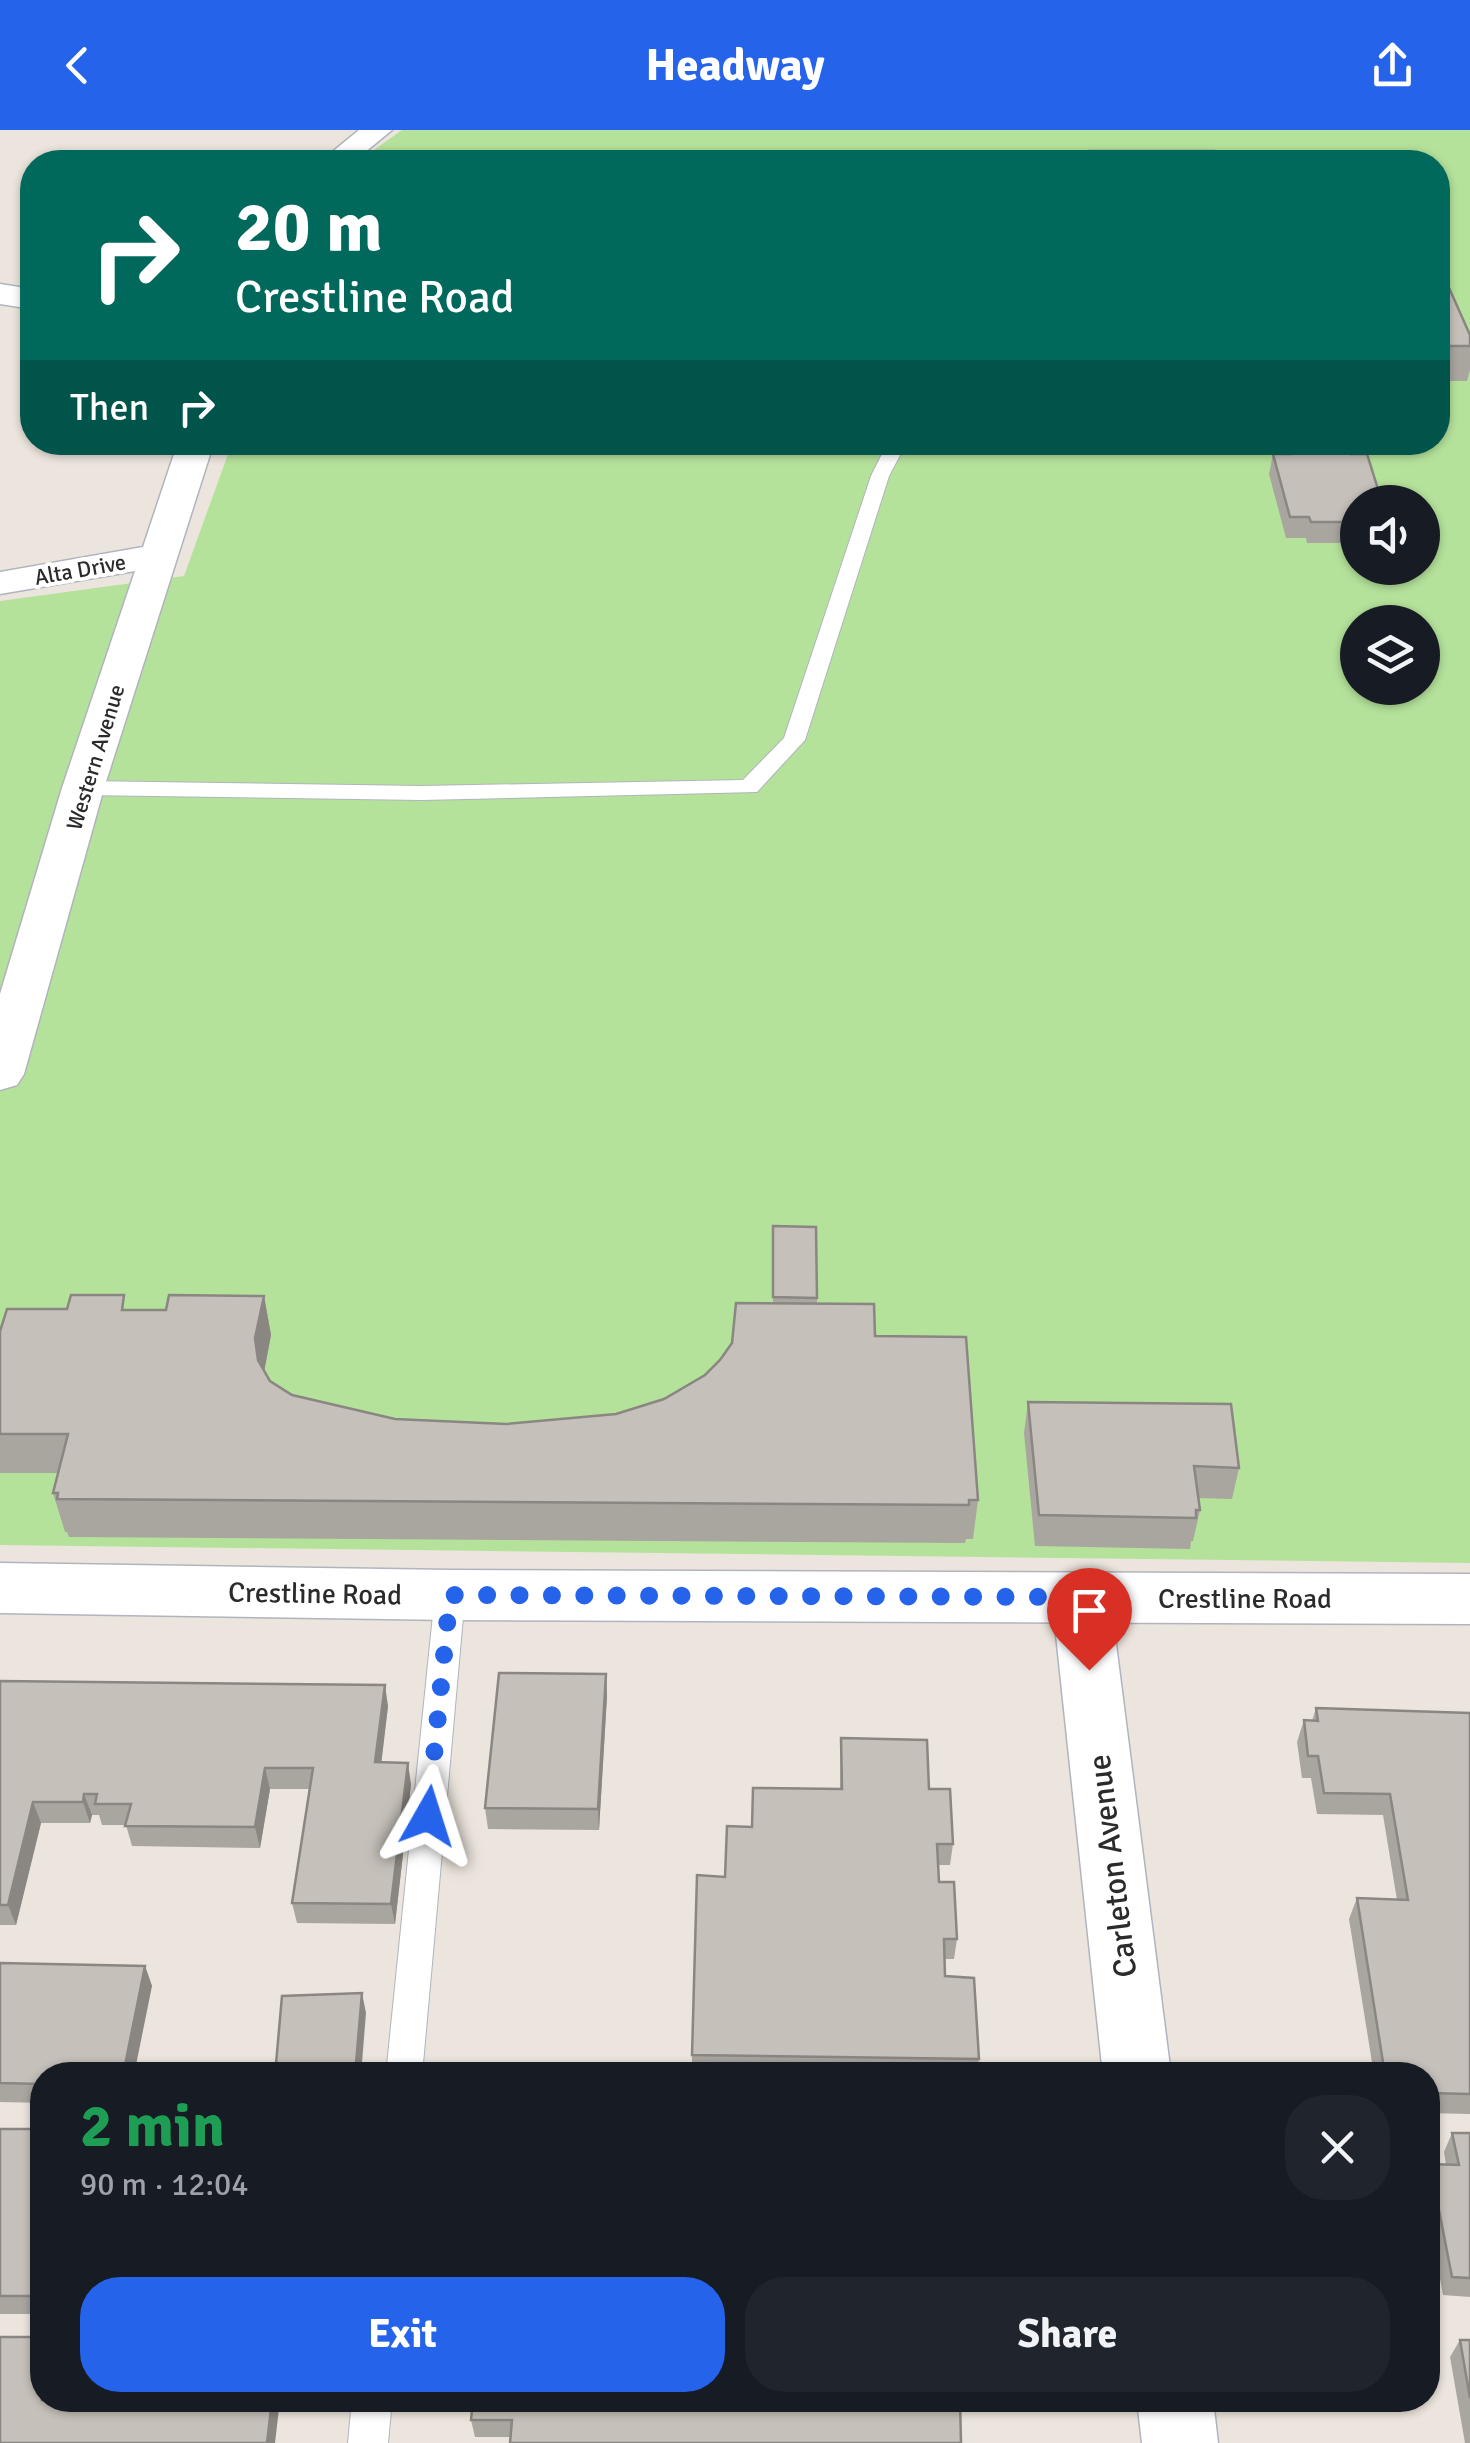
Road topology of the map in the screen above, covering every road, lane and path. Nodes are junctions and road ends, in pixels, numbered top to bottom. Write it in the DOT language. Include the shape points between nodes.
graph roads {
  1 [pos="377,130"];
  2 [pos="351,150"];
  3 [pos="192,455"];
  4 [pos="891,455"];
  5 [pos="161,555"];
  6 [pos="0,582"];
  7 [pos="84,788"];
  8 [pos="14,980"];
  9 [pos="0,1074"];
  10 [pos="0,1588"];
  11 [pos="450,1595"];
  12 [pos="1080,1597"];
  13 [pos="1470,1600"];
  14 [pos="405,2062"];
  15 [pos="1135,2062"];
  16 [pos="371,2412"];
  17 [pos="1176,2412"];
  18 [pos="368,2443"];
  19 [pos="1180,2443"];
  1 -- 2 [label="street"];
  3 -- 5 [label="street, Western Avenue"];
  4 -- 7 [label="lane" via="794,740 749,788"];
  5 -- 6 [label="street, Alta Drive"];
  5 -- 7 [label="street, Western Avenue"];
  7 -- 8 [label="street, Western Avenue"];
  8 -- 9 [label="street, Western Avenue"];
  10 -- 11 [label="street, Crestline Road"];
  11 -- 12 [label="street, Crestline Road"];
  11 -- 14 [label="lane"];
  12 -- 13 [label="street, Crestline Road"];
  12 -- 15 [label="street, Carleton Avenue"];
  16 -- 18 [label="lane"];
  17 -- 19 [label="street"];
}
